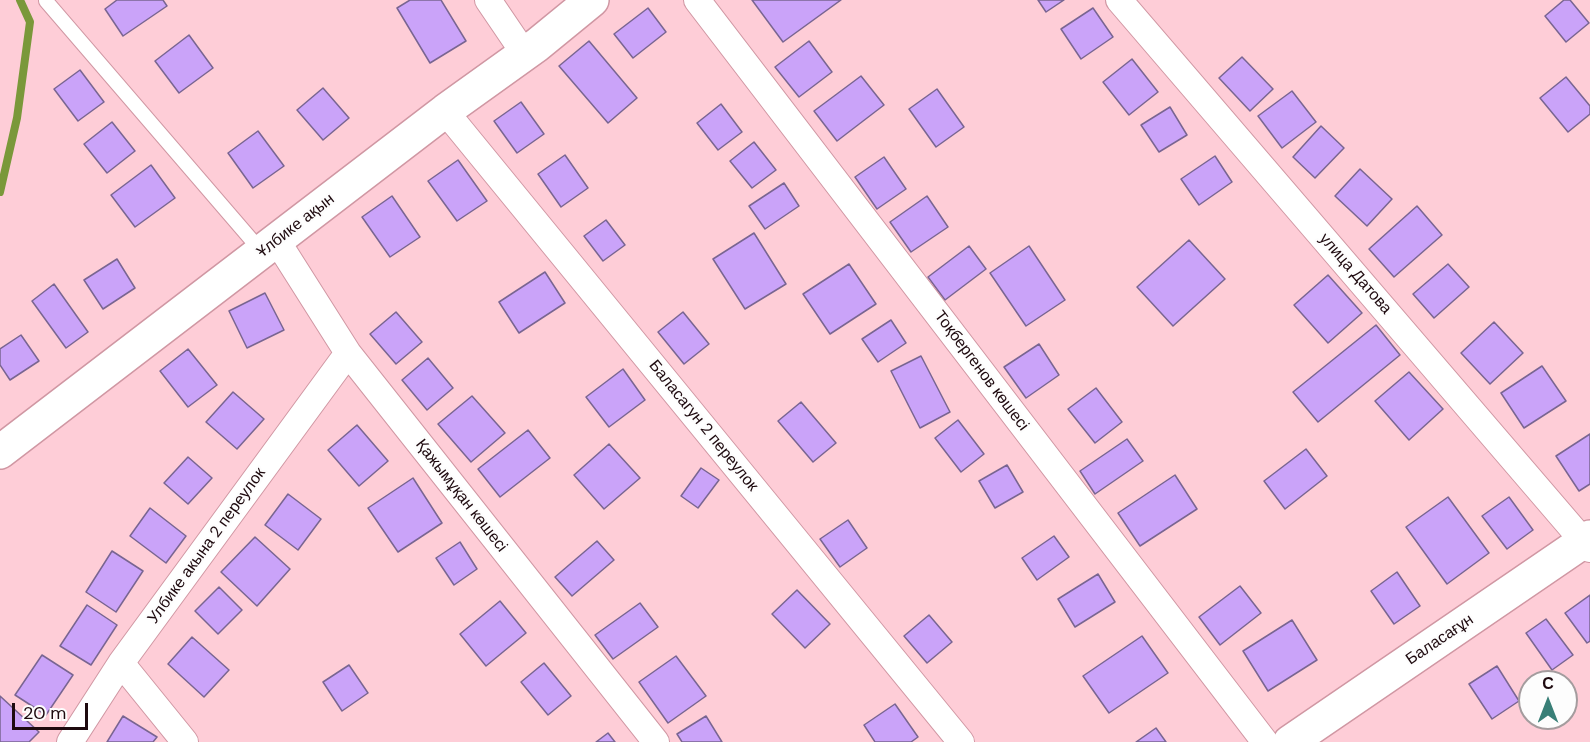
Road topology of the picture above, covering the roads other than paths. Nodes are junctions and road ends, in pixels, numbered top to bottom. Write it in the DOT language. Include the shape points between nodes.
graph roads {
  1 [pos="488,0"];
  2 [pos="592,0"];
  3 [pos="696,0"];
  4 [pos="1119,0"];
  5 [pos="46,1"];
  6 [pos="524,53"];
  7 [pos="445,111"];
  8 [pos="269,247"];
  9 [pos="348,353"];
  10 [pos="0,452"];
  11 [pos="1588,542"];
  12 [pos="121,663"];
  13 [pos="70,742"];
  14 [pos="185,742"];
  15 [pos="657,742"];
  16 [pos="961,742"];
  17 [pos="1265,742"];
  18 [pos="1290,742"];
  1 -- 6 [label="street"];
  2 -- 6 [label="street, Ұлбике ақын"];
  3 -- 17 [label="street, Тоқбергенов көшесі"];
  4 -- 11 [label="street, улица Датова"];
  5 -- 8 [label="lane"];
  6 -- 7 [label="street, Ұлбике ақын"];
  7 -- 8 [label="street, Ұлбике ақын"];
  7 -- 16 [label="street, Баласагун 2 переулок"];
  8 -- 9 [label="street, Қажымұқан көшесі"];
  8 -- 10 [label="street, Ұлбике ақын"];
  9 -- 12 [label="street, Улбике акына 2 переулок"];
  9 -- 15 [label="street, Қажымұқан көшесі"];
  11 -- 18 [label="street, Баласағұн"];
  12 -- 13 [label="street, Улбике акына 2 переулок"];
  12 -- 14 [label="street"];
}
